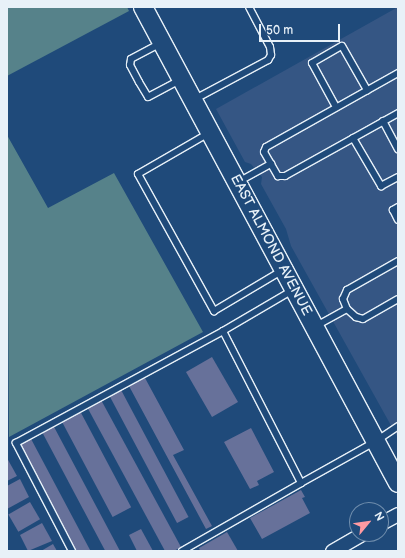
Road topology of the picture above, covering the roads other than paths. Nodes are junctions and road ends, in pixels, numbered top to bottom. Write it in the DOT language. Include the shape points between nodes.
graph roads {
  1 [pos="143,7"];
  2 [pos="249,7"];
  3 [pos="162,42"];
  4 [pos="398,73"];
  5 [pos="182,80"];
  6 [pos="367,90"];
  7 [pos="193,100"];
  8 [pos="336,108"];
  9 [pos="398,113"];
  10 [pos="383,121"];
  11 [pos="210,132"];
  12 [pos="353,138"];
  13 [pos="398,149"];
  14 [pos="270,164"];
  15 [pos="398,177"];
  16 [pos="237,182"];
  17 [pos="398,207"];
  18 [pos="398,220"];
  19 [pos="398,261"];
  20 [pos="284,270"];
  21 [pos="295,289"];
  22 [pos="398,299"];
  23 [pos="347,309"];
  24 [pos="315,326"];
  25 [pos="223,331"];
  26 [pos="398,426"];
  27 [pos="376,441"];
  28 [pos="301,483"];
  29 [pos="398,483"];
  30 [pos="398,514"];
  31 [pos="389,519"];
  32 [pos="349,541"];
  33 [pos="72,551"];
  34 [pos="182,551"];
  35 [pos="332,551"];
  1 -- 3 [label="main road, EAST ALMOND AVENUE"];
  2 -- 7 [label="lane" via="270,47 271,55 268,60"];
  3 -- 5 [label="main road, EAST ALMOND AVENUE"];
  3 -- 5 [label="lane" via="131,59 130,65 148,97"];
  4 -- 6 [label="lane"];
  5 -- 7 [label="main road, EAST ALMOND AVENUE"];
  6 -- 8 [label="lane"];
  6 -- 8 [label="lane" via="342,46 312,63"];
  7 -- 11 [label="main road, EAST ALMOND AVENUE"];
  8 -- 14 [label="lane" via="266,147 264,152"];
  9 -- 10 [label="lane"];
  10 -- 12 [label="lane"];
  10 -- 13 [label="lane"];
  11 -- 16 [label="main road, EAST ALMOND AVENUE"];
  11 -- 20 [label="lane" via="138,174 214,311"];
  12 -- 14 [label="lane" via="284,176 278,176"];
  12 -- 15 [label="lane" via="381,186"];
  14 -- 16 [label="lane"];
  16 -- 20 [label="main road, EAST ALMOND AVENUE"];
  17 -- 18 [label="lane" via="393,210"];
  19 -- 23 [label="lane" via="347,290 343,299"];
  20 -- 21 [label="main road, EAST ALMOND AVENUE"];
  21 -- 24 [label="main road, EAST ALMOND AVENUE"];
  21 -- 25 [label="lane"];
  22 -- 23 [label="lane" via="363,319 356,317"];
  23 -- 24 [label="lane"];
  24 -- 27 [label="main road, EAST ALMOND AVENUE"];
  25 -- 28 [label="lane"];
  25 -- 33 [label="lane" via="16,443"];
  26 -- 27 [label="lane"];
  27 -- 28 [label="lane"];
  27 -- 29 [label="main road, EAST ALMOND AVENUE"];
  28 -- 34 [label="lane"];
  30 -- 31 [label="street"];
  32 -- 35 [label="street"];
}
